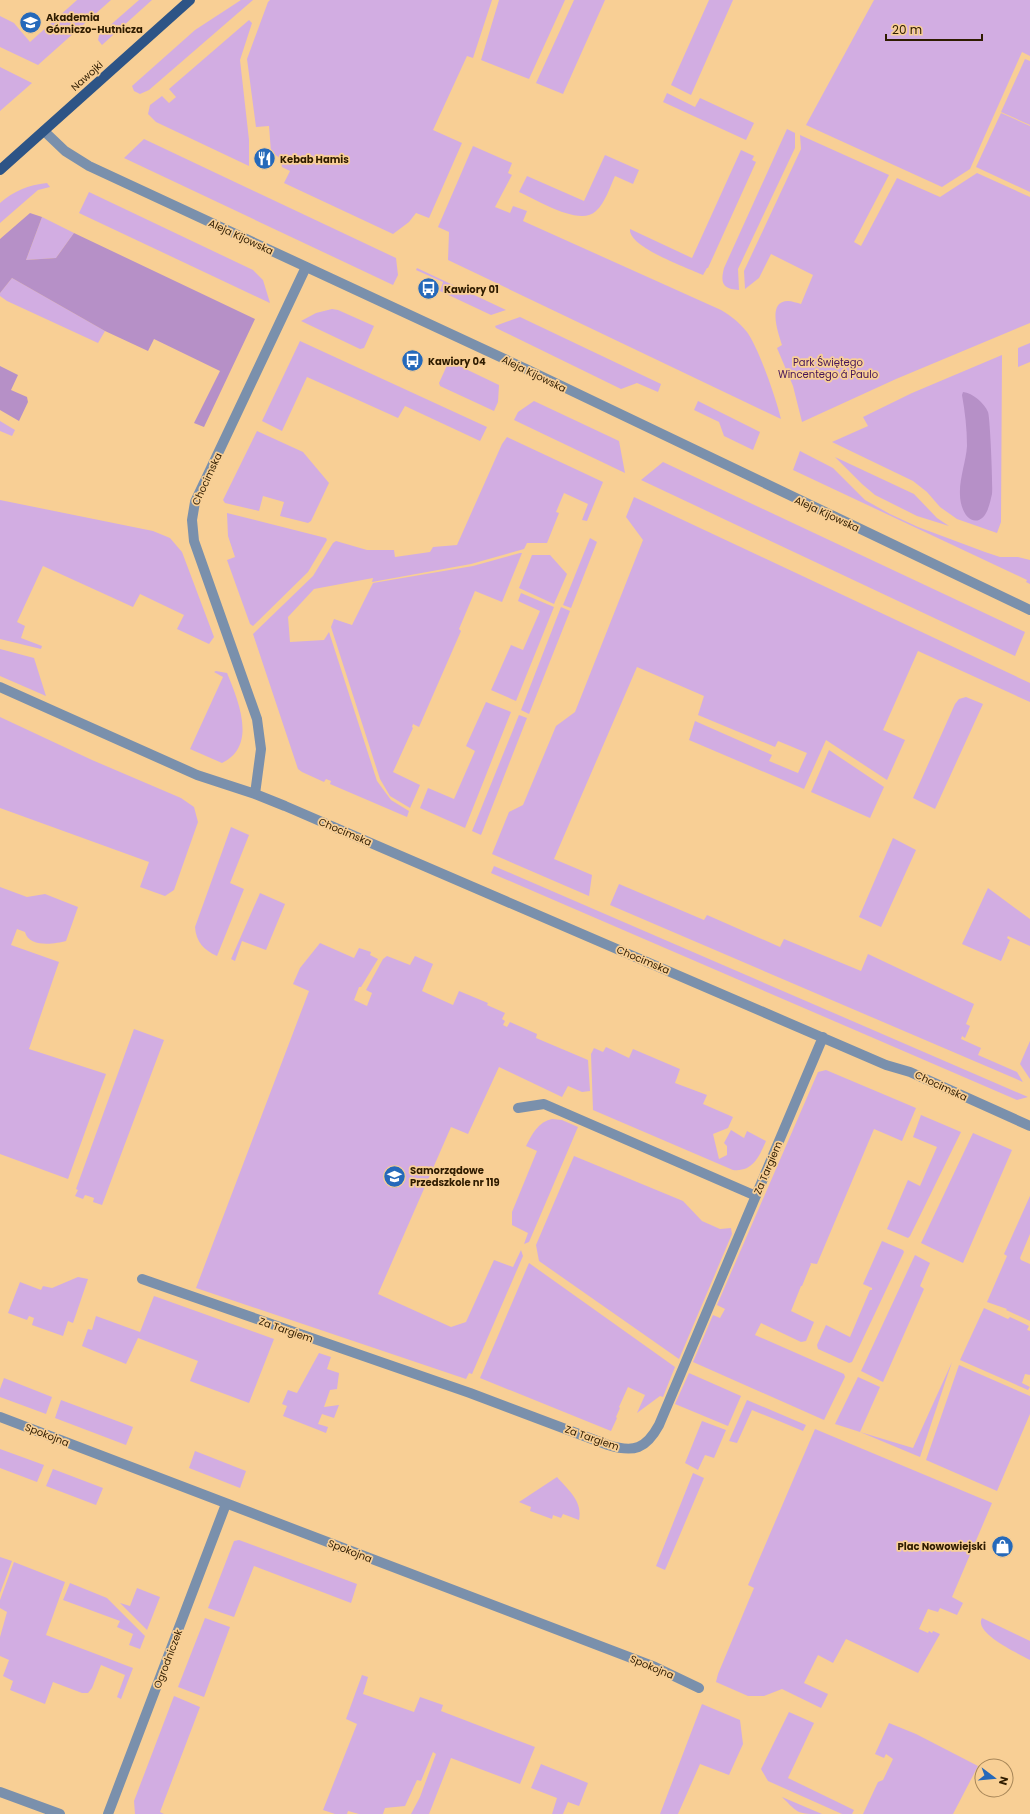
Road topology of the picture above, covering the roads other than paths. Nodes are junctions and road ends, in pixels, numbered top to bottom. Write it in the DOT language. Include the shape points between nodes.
graph roads {
  1 [pos="190,0"];
  2 [pos="44,131"];
  3 [pos="0,170"];
  4 [pos="306,267"];
  5 [pos="1030,610"];
  6 [pos="0,687"];
  7 [pos="255,794"];
  8 [pos="823,1037"];
  9 [pos="518,1108"];
  10 [pos="1030,1126"];
  11 [pos="756,1196"];
  12 [pos="142,1279"];
  13 [pos="0,1417"];
  14 [pos="226,1504"];
  15 [pos="698,1688"];
  16 [pos="0,1792"];
  17 [pos="60,1814"];
  18 [pos="108,1814"];
  1 -- 2 [label="main road, Nawojki"];
  2 -- 3 [label="main road, Nawojki"];
  2 -- 4 [label="street, Aleja Kijowska" via="65,151 89,166"];
  4 -- 5 [label="street, Aleja Kijowska"];
  4 -- 7 [label="street, Chocimska" via="192,513 194,541 257,719 261,749"];
  6 -- 7 [label="street, Chocimska" via="197,775"];
  7 -- 8 [label="street, Chocimska"];
  8 -- 10 [label="street, Chocimska" via="917,1075"];
  8 -- 11 [label="street, Za Targiem"];
  9 -- 11 [label="street" via="544,1104"];
  11 -- 12 [label="street, Za Targiem" via="659,1424 649,1441 638,1448 623,1449 608,1445 463,1391"];
  13 -- 14 [label="street, Spokojna"];
  14 -- 15 [label="street, Spokojna" via="655,1667"];
  14 -- 18 [label="street, Ogrodniczek"];
  16 -- 17 [label="street"];
}
